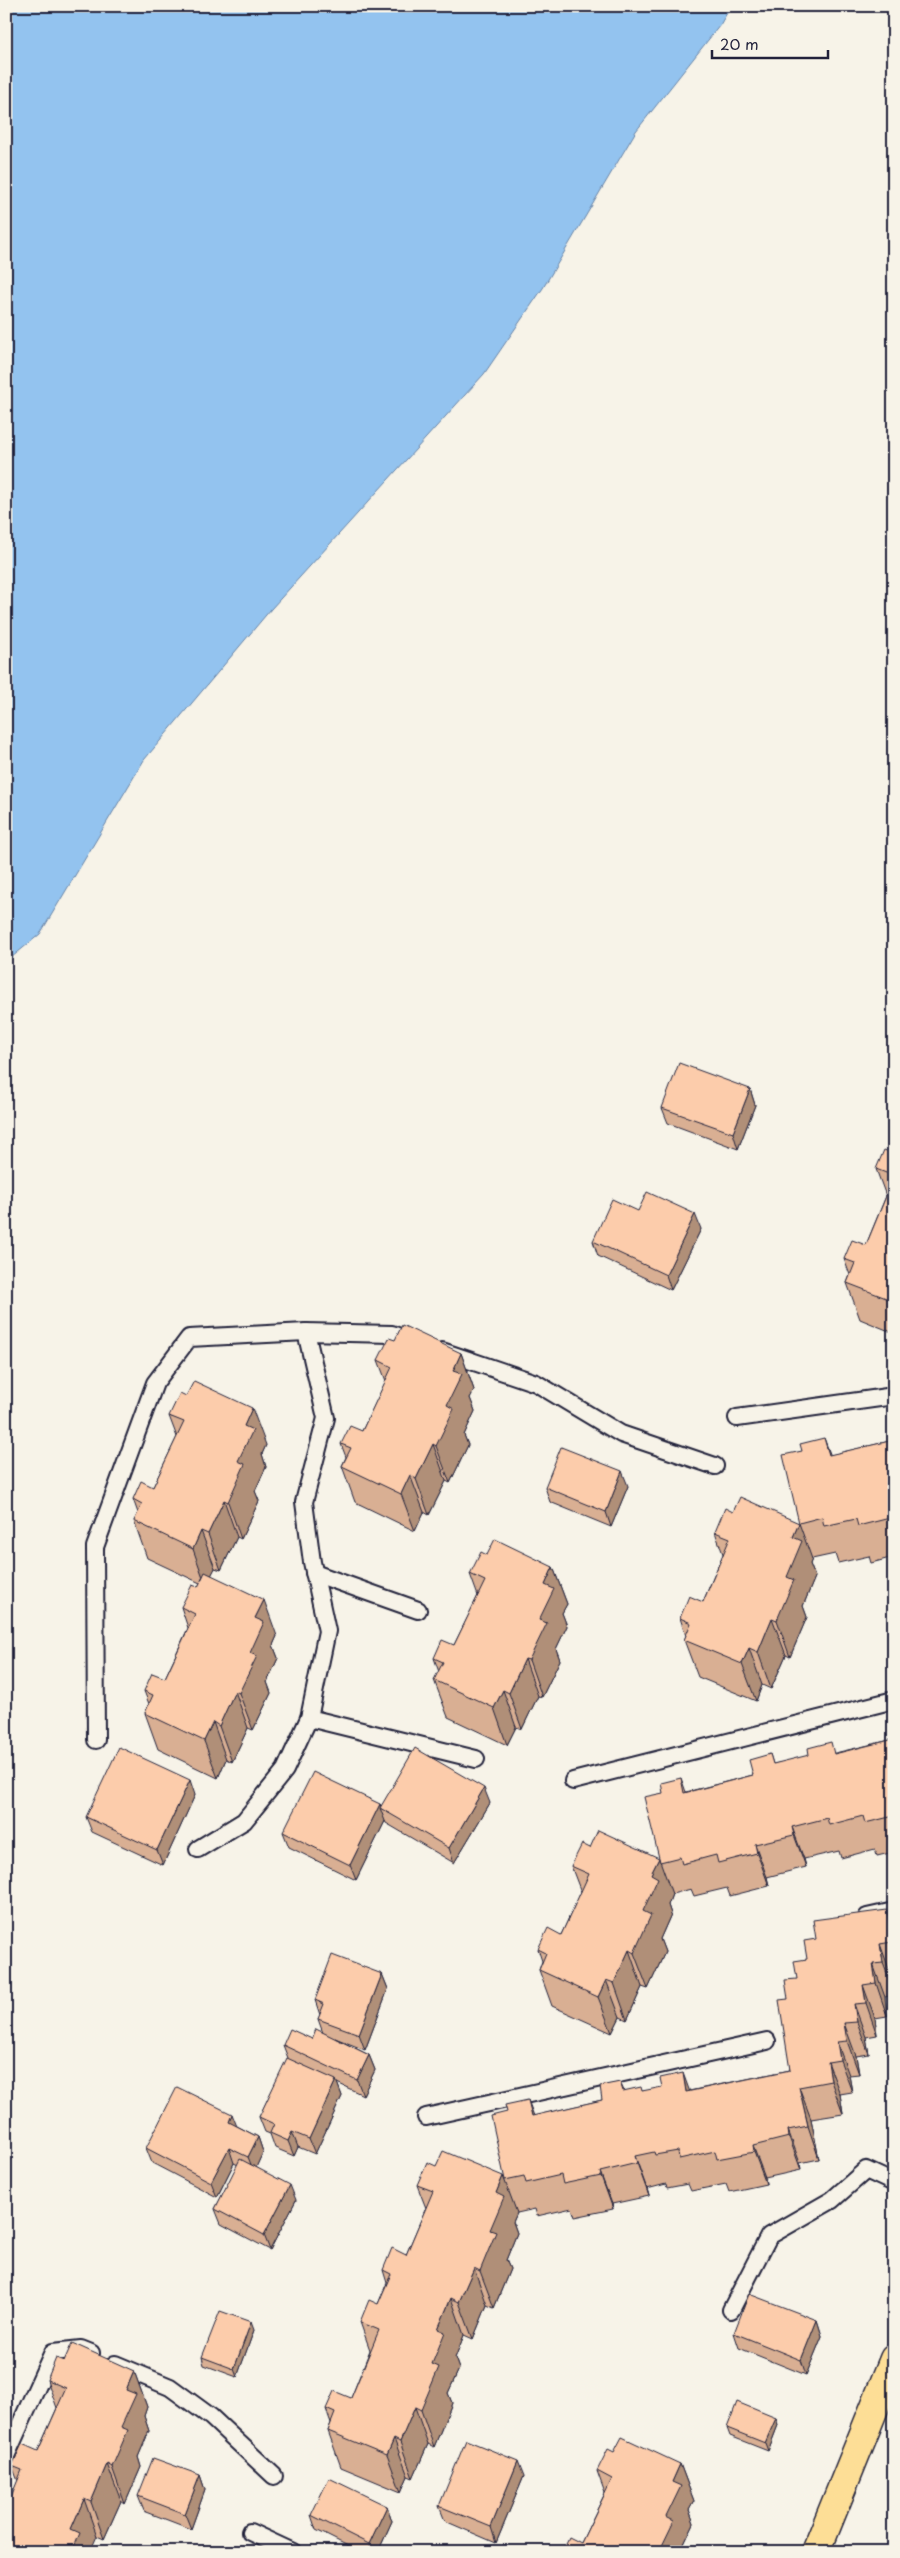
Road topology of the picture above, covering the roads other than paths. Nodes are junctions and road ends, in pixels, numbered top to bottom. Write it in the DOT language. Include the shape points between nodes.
graph roads {
  1 [pos="306,1332"];
  2 [pos="894,1396"];
  3 [pos="737,1418"];
  4 [pos="715,1466"];
  5 [pos="314,1573"];
  6 [pos="418,1610"];
  7 [pos="894,1700"];
  8 [pos="309,1718"];
  9 [pos="96,1740"];
  10 [pos="476,1759"];
  11 [pos="573,1781"];
  12 [pos="198,1849"];
  13 [pos="894,1911"];
  14 [pos="858,1920"];
  15 [pos="767,2041"];
  16 [pos="426,2117"];
  17 [pos="894,2183"];
  18 [pos="731,2310"];
  19 [pos="894,2359"];
  20 [pos="6,2456"];
  21 [pos="274,2476"];
  22 [pos="250,2532"];
  23 [pos="293,2552"];
  24 [pos="816,2552"];
  1 -- 4 [label="lane" via="392,1334 536,1383 621,1434"];
  1 -- 5 [label="lane" via="326,1418 304,1502"];
  1 -- 9 [label="lane" via="189,1338 156,1383 95,1547"];
  2 -- 3 [label="lane"];
  5 -- 6 [label="lane"];
  5 -- 8 [label="lane" via="327,1631"];
  7 -- 11 [label="lane"];
  8 -- 10 [label="lane"];
  8 -- 12 [label="lane" via="285,1770 244,1821"];
  13 -- 14 [label="lane"];
  15 -- 16 [label="lane"];
  17 -- 18 [label="lane" via="866,2170 832,2200 769,2236"];
  19 -- 24 [label="main road"];
  20 -- 21 [label="lane" via="53,2352 81,2349 170,2387 211,2417"];
  22 -- 23 [label="lane"];
}
